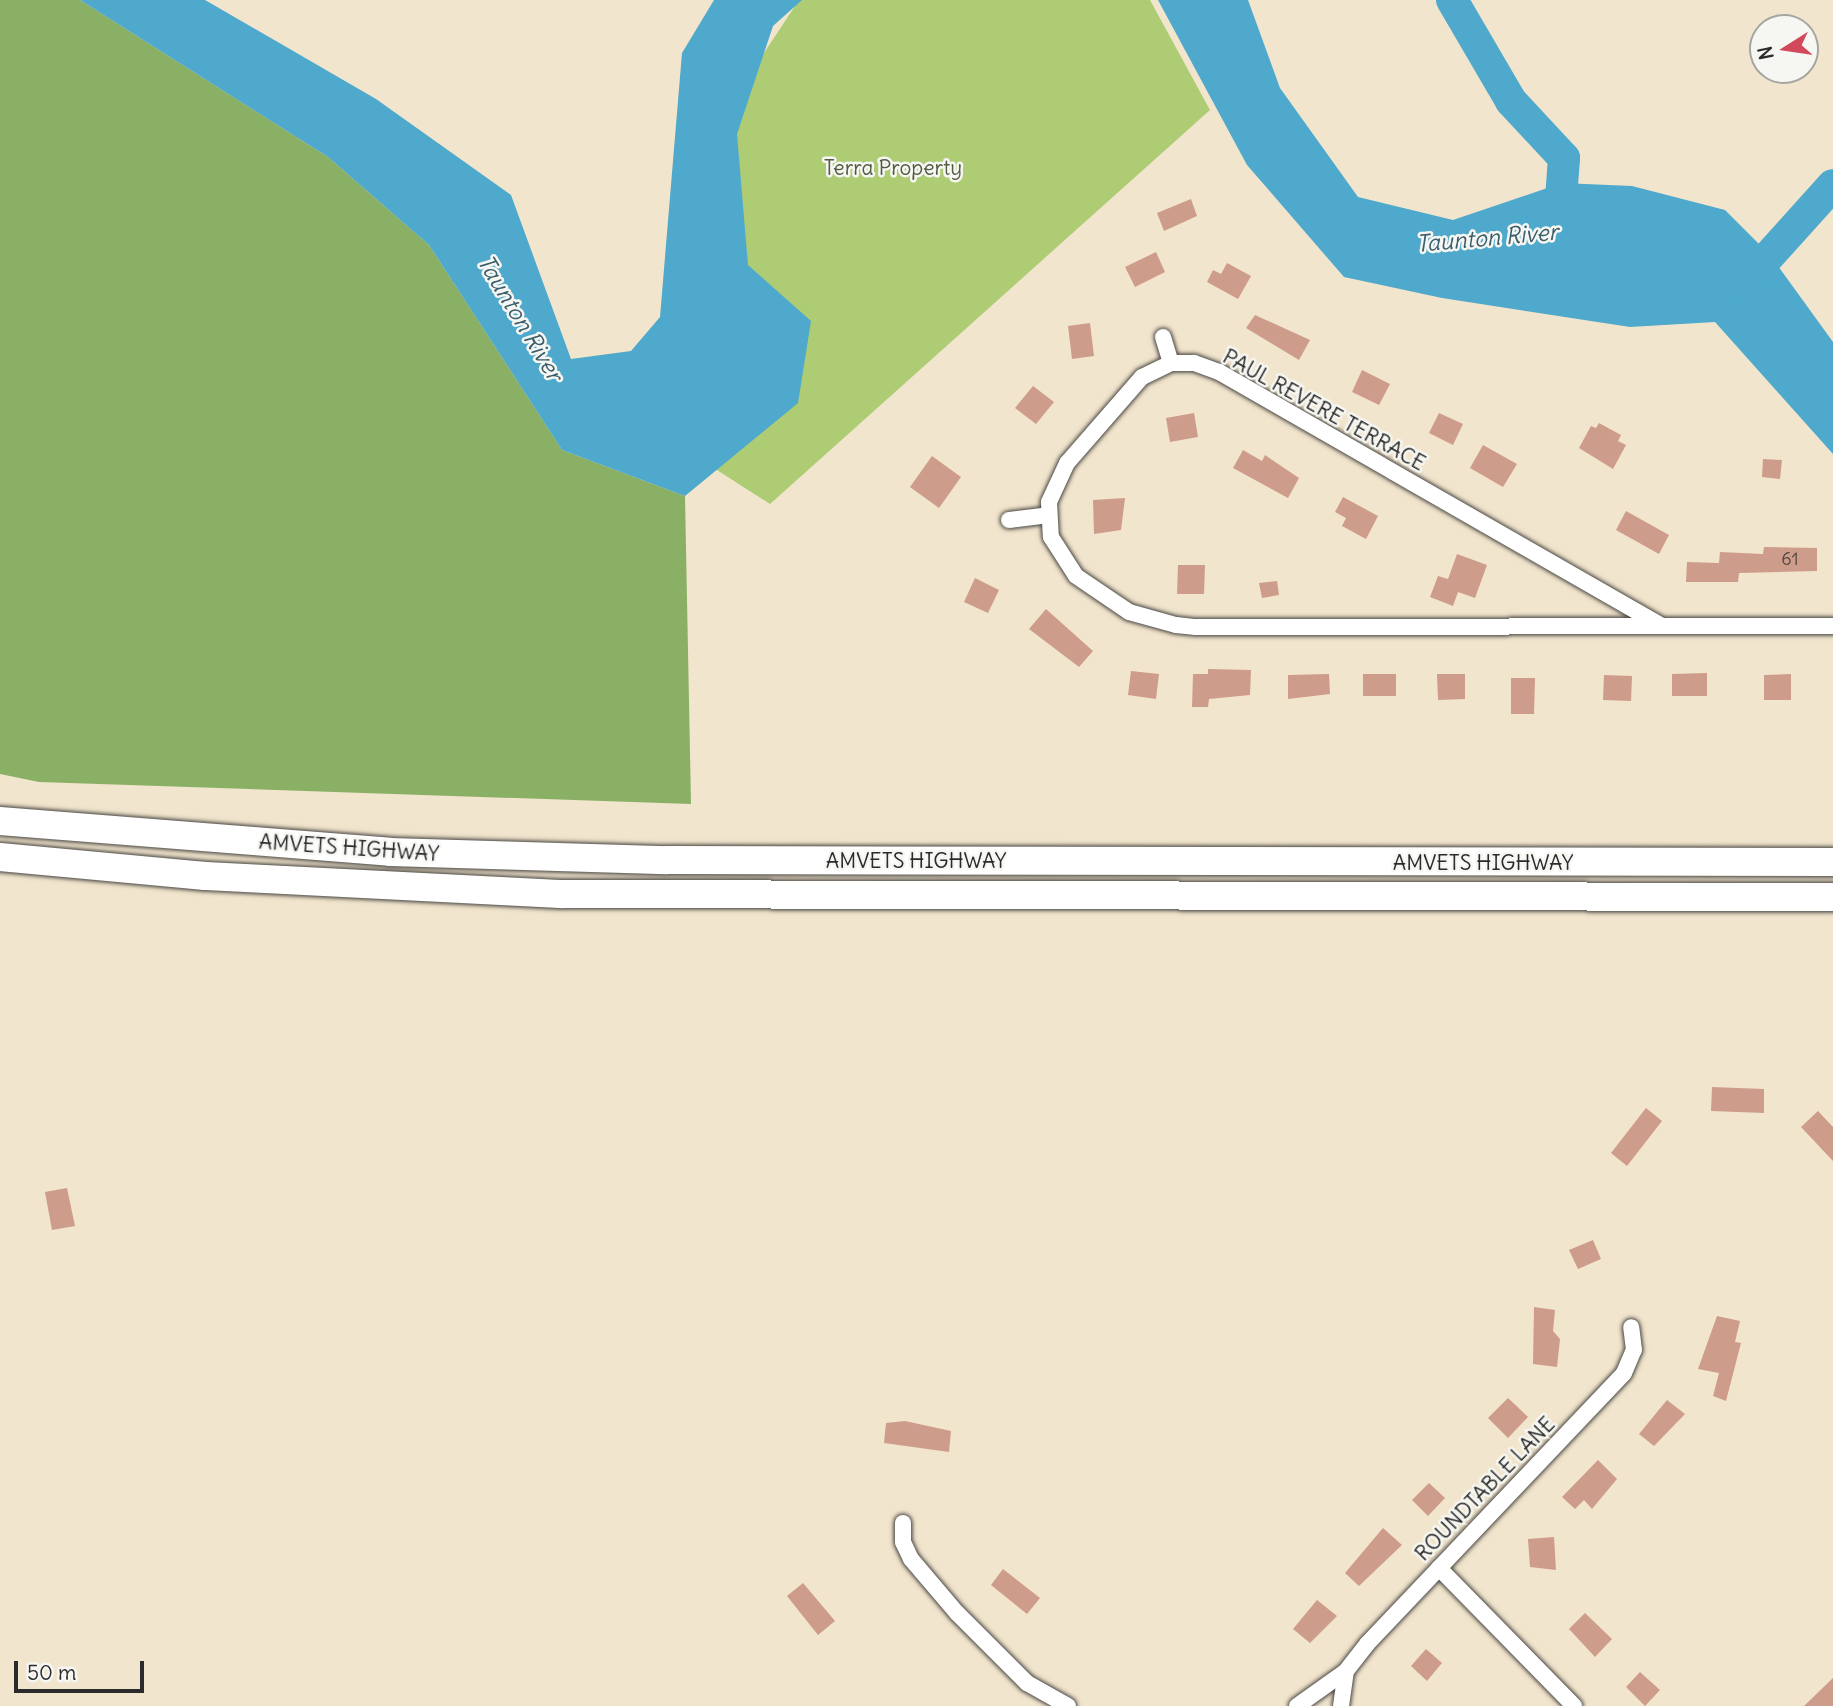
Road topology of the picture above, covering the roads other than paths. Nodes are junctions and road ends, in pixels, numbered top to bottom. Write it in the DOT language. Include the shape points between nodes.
graph roads {
  1 [pos="1163,337"];
  2 [pos="1171,363"];
  3 [pos="1047,515"];
  4 [pos="1009,520"];
  5 [pos="1662,626"];
  6 [pos="1833,626"];
  7 [pos="0,821"];
  8 [pos="0,857"];
  9 [pos="1833,862"];
  10 [pos="1833,897"];
  11 [pos="1631,1327"];
  12 [pos="903,1523"];
  13 [pos="1439,1568"];
  14 [pos="1346,1671"];
  15 [pos="1068,1706"];
  16 [pos="1297,1706"];
  17 [pos="1341,1706"];
  18 [pos="1574,1706"];
  1 -- 2 [label="street"];
  2 -- 3 [label="street" via="1142,377 1067,463"];
  2 -- 5 [label="street, PAUL REVERE TERRACE" via="1194,363 1219,372"];
  3 -- 4 [label="street"];
  3 -- 5 [label="street, PAUL REVERE TERRACE" via="1055,548 1090,588 1129,612 1176,625"];
  5 -- 6 [label="street, PAUL REVERE TERRACE"];
  7 -- 9 [label="highway, AMVETS HIGHWAY" via="390,852 627,859"];
  8 -- 10 [label="highway, AMVETS HIGHWAY" via="205,876 561,894"];
  11 -- 13 [label="street, ROUNDTABLE LANE" via="1634,1350 1624,1373"];
  12 -- 15 [label="street" via="911,1559 957,1614 1027,1683"];
  13 -- 14 [label="street, ROUNDTABLE LANE"];
  13 -- 18 [label="street"];
  14 -- 16 [label="street, ROUNDTABLE LANE"];
  14 -- 17 [label="street"];
}
